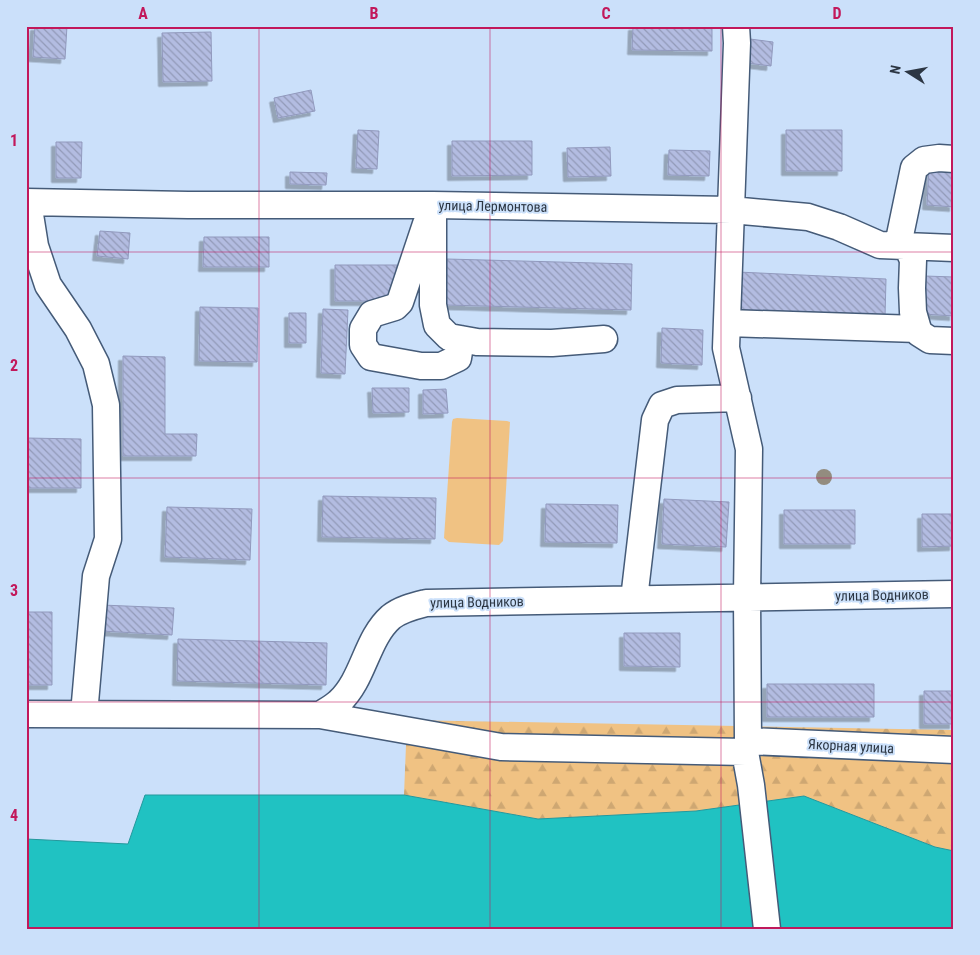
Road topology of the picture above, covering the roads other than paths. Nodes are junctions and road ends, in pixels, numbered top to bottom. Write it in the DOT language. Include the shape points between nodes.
graph roads {
  1 [pos="736,26"];
  2 [pos="954,159"];
  3 [pos="27,202"];
  4 [pos="433,205"];
  5 [pos="731,210"];
  6 [pos="902,245"];
  7 [pos="954,248"];
  8 [pos="36,275"];
  9 [pos="727,323"];
  10 [pos="918,329"];
  11 [pos="461,339"];
  12 [pos="604,339"];
  13 [pos="954,341"];
  14 [pos="738,398"];
  15 [pos="954,594"];
  16 [pos="747,597"];
  17 [pos="634,599"];
  18 [pos="26,714"];
  19 [pos="84,714"];
  20 [pos="320,715"];
  21 [pos="746,746"];
  22 [pos="954,750"];
  23 [pos="767,929"];
  1 -- 5 [label="street"];
  2 -- 6 [label="street" via="924,160 914,168"];
  3 -- 4 [label="street, улица Лермонтова"];
  3 -- 8 [label="street" via="35,246"];
  4 -- 5 [label="street, улица Лермонтова"];
  4 -- 11 [label="street" via="434,312 437,325 449,337"];
  4 -- 11 [label="street" via="400,302 372,314 363,329 363,345 371,356 421,366 441,366 458,358"];
  5 -- 6 [label="street, улица Лермонтова" via="808,217 880,245"];
  5 -- 9 [label="street"];
  6 -- 7 [label="street, улица Лермонтова"];
  6 -- 10 [label="street" via="913,260 913,312"];
  8 -- 19 [label="street" via="48,285 78,329 96,364 106,405 108,539 96,576"];
  9 -- 10 [label="street"];
  9 -- 14 [label="street" via="726,348"];
  10 -- 13 [label="street" via="930,340"];
  11 -- 12 [label="street" via="552,343"];
  14 -- 16 [label="street" via="749,450"];
  14 -- 17 [label="street" via="676,400 662,405 656,420"];
  15 -- 16 [label="street, улица Водников"];
  16 -- 17 [label="street, улица Водников"];
  16 -- 21 [label="street"];
  17 -- 20 [label="street, улица Водников" via="426,602 403,610 382,626 351,686 339,702"];
  18 -- 19 [label="street"];
  19 -- 20 [label="street"];
  20 -- 21 [label="street, Якорная улица" via="501,747"];
  21 -- 22 [label="street, Якорная улица"];
  21 -- 23 [label="street"];
}
